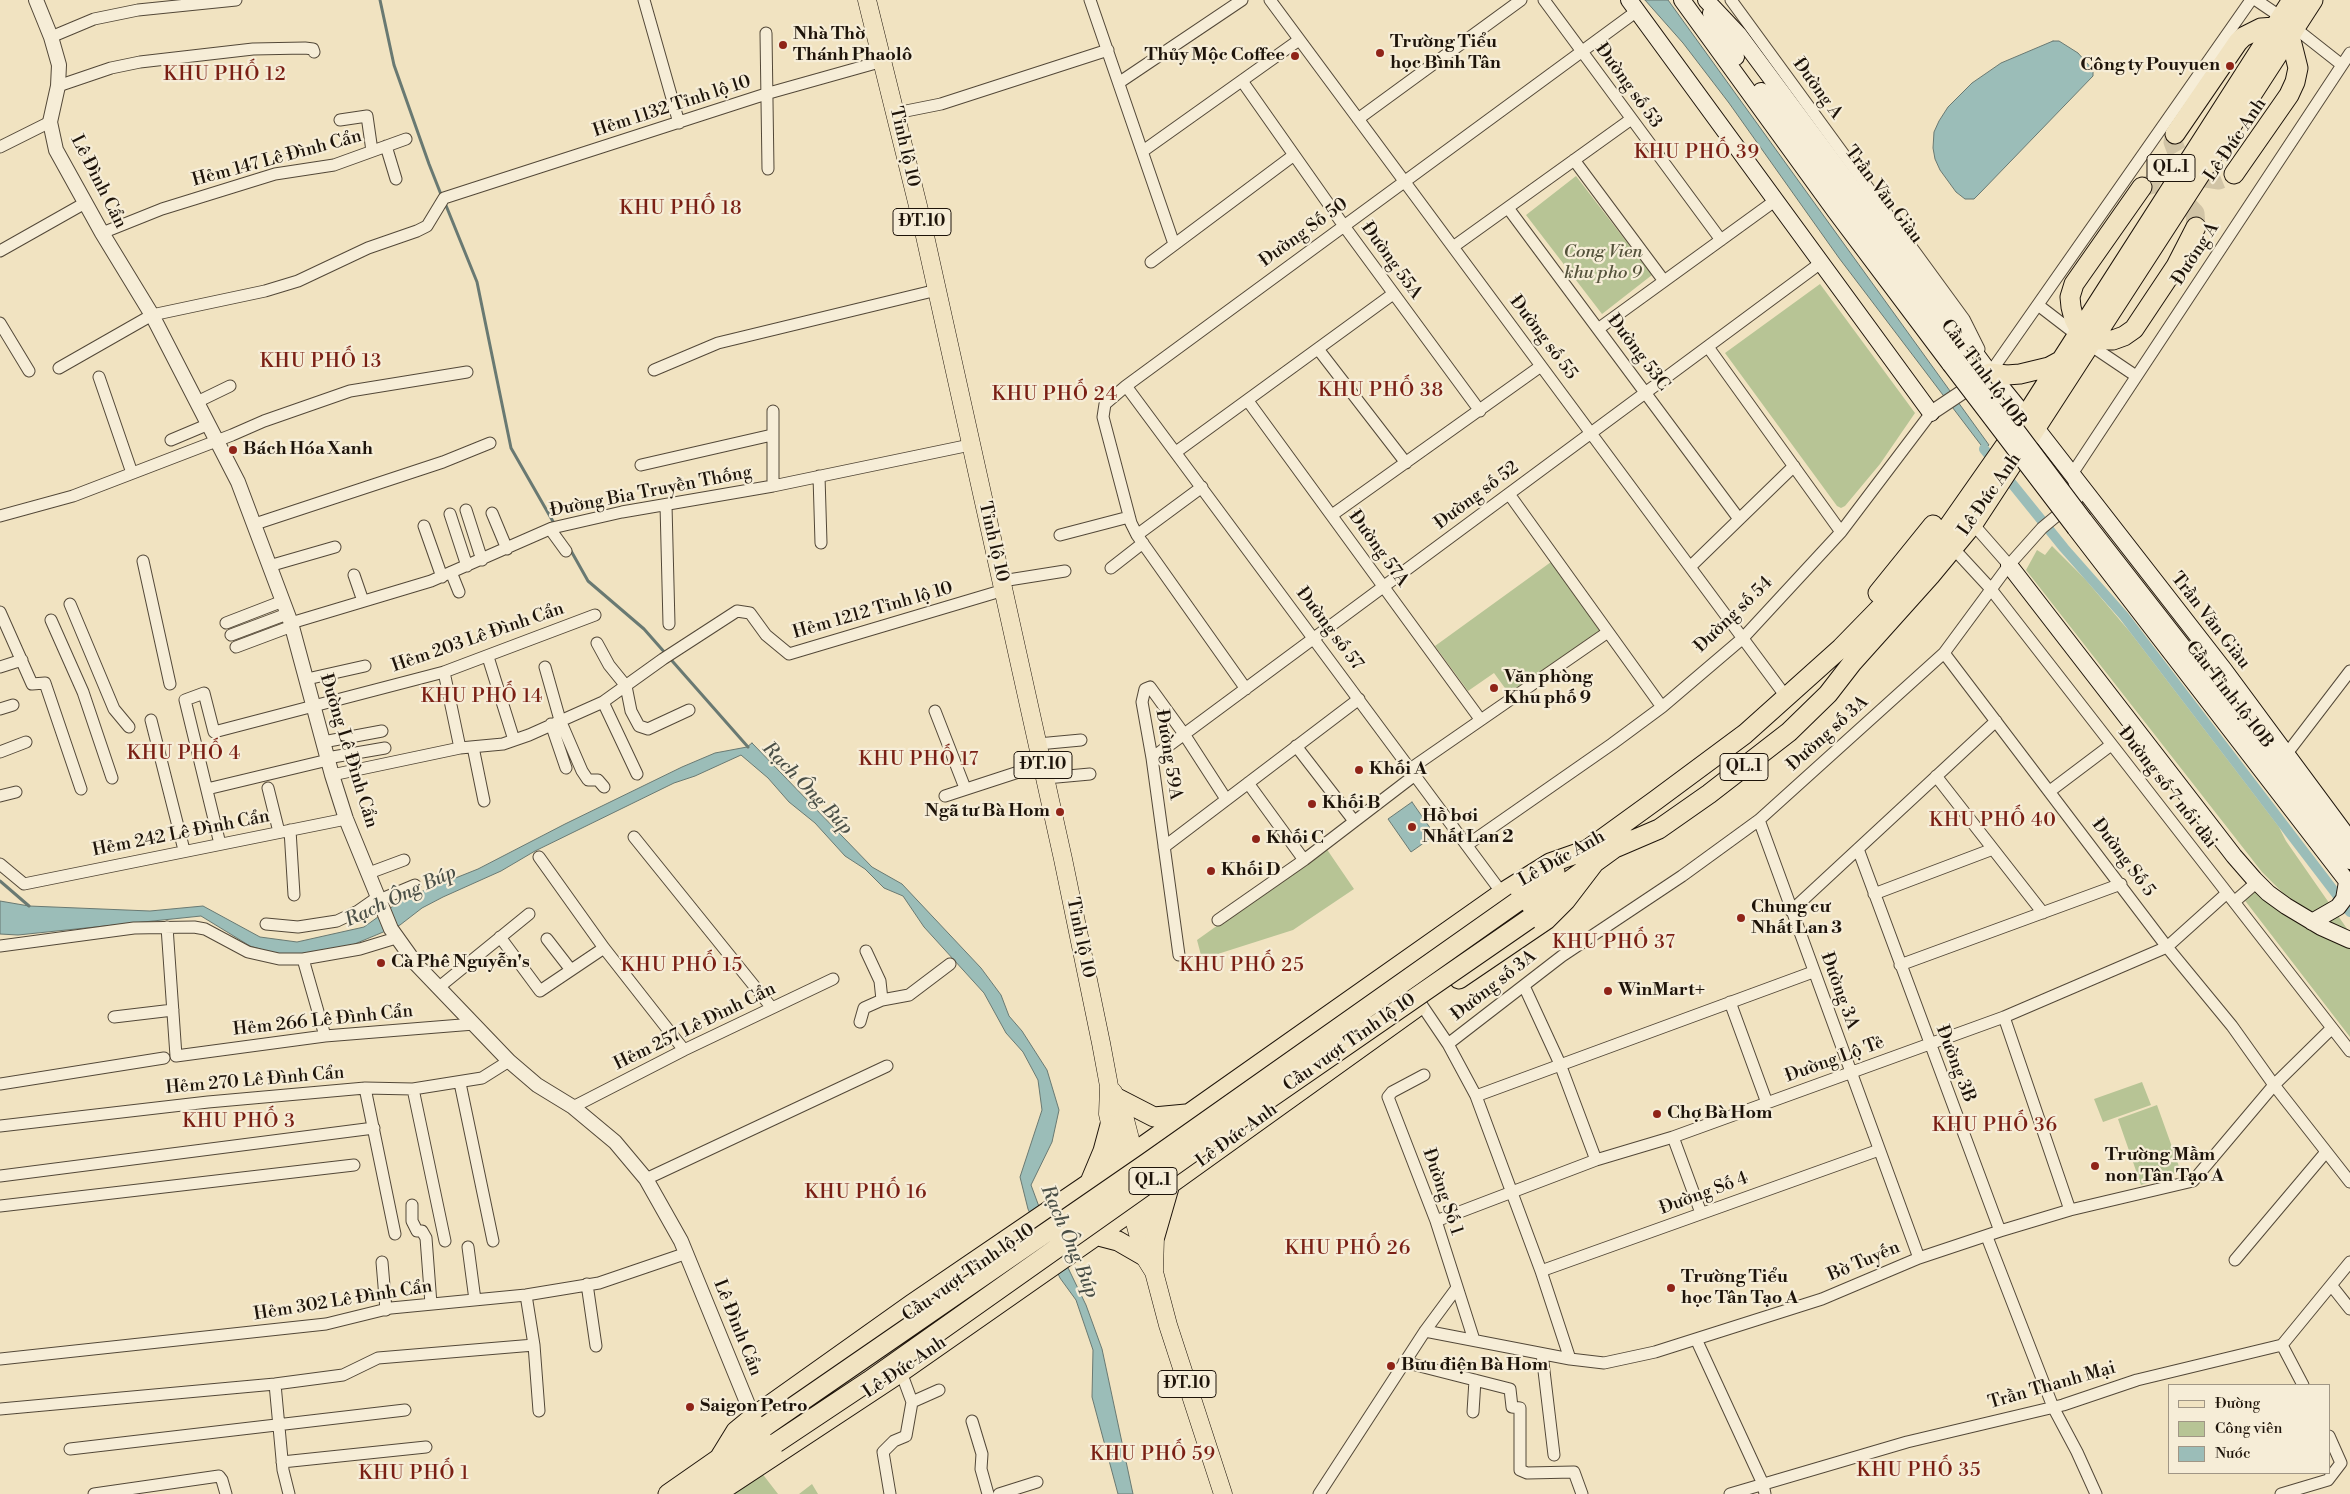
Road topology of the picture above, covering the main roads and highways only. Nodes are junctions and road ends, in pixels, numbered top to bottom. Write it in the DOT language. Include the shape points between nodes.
graph roads {
  1 [pos="867,0"];
  2 [pos="1682,0"];
  3 [pos="2292,0"];
  4 [pos="2313,0"];
  5 [pos="1705,1"];
  6 [pos="1633,6"];
  7 [pos="2285,27"];
  8 [pos="2270,50"];
  9 [pos="2175,134"];
  10 [pos="2234,174"];
  11 [pos="2142,187"];
  12 [pos="2196,227"];
  13 [pos="2103,309"];
  14 [pos="2085,338"];
  15 [pos="2060,361"];
  16 [pos="1990,373"];
  17 [pos="1931,413"];
  18 [pos="2031,422"];
  19 [pos="2000,465"];
  20 [pos="2009,565"];
  21 [pos="1847,655"];
  22 [pos="2350,840"];
  23 [pos="1591,856"];
  24 [pos="2350,860"];
  25 [pos="2349,884"];
  26 [pos="1517,904"];
  27 [pos="2318,923"];
  28 [pos="2350,940"];
  29 [pos="1268,1057"];
  30 [pos="1114,1093"];
  31 [pos="1294,1095"];
  32 [pos="1190,1112"];
  33 [pos="1110,1125"];
  34 [pos="1219,1149"];
  35 [pos="1134,1152"];
  36 [pos="1119,1163"];
  37 [pos="1090,1183"];
  38 [pos="1170,1184"];
  39 [pos="1073,1194"];
  40 [pos="1139,1206"];
  41 [pos="1095,1234"];
  42 [pos="1155,1236"];
  43 [pos="992,1249"];
  44 [pos="1149,1264"];
  45 [pos="1014,1292"];
  46 [pos="764,1435"];
  47 [pos="668,1494"];
  48 [pos="693,1494"];
  49 [pos="716,1494"];
  50 [pos="1223,1494"];
  1 -- 30 [label="main road, Tỉnh lộ 10 / ĐT.10" via="937,290"];
  2 -- 25 [label="main road, Cầu Tỉnh lộ 10B, bridge" via="1834,211 1985,412"];
  3 -- 7 [label="highway, Lê Đức Anh / QL.1"];
  4 -- 7 [label="highway, Lê Đức Anh / QL.1"];
  5 -- 16 [label="main road, Trần Văn Giàu" via="1739,35"];
  5 -- 24 [label="main road, Cầu Tỉnh lộ 10B, bridge" via="1726,43 2032,454"];
  6 -- 17 [label="main road"];
  7 -- 8 [label="highway, Lê Đức Anh / QL.1"];
  7 -- 9 [label="highway" via="2261,28 2243,37"];
  7 -- 10 [label="highway" via="2298,68 2295,82"];
  8 -- 13 [label="highway, Lê Đức Anh / QL.1" via="2275,82 2135,291"];
  8 -- 13 [label="highway, Lê Đức Anh / QL.1" via="2243,57 2138,218 2104,276 2098,292"];
  11 -- 14 [label="highway" via="2074,284 2071,307"];
  12 -- 14 [label="highway" via="2176,266 2134,329 2113,340"];
  13 -- 14 [label="highway, Lê Đức Anh / QL.1"];
  14 -- 15 [label="highway, Lê Đức Anh / QL.1"];
  14 -- 18 [label="highway, Lê Đức Anh / QL.1"];
  15 -- 16 [label="highway" via="2020,374"];
  15 -- 18 [label="highway, Lê Đức Anh / QL.1"];
  16 -- 18 [label="main road, Trần Văn Giàu"];
  18 -- 19 [label="highway, Lê Đức Anh / QL.1"];
  18 -- 22 [label="main road, Trần Văn Giàu"];
  19 -- 21 [label="highway, Lê Đức Anh / QL.1" via="1972,524 1953,548"];
  19 -- 21 [label="highway, Lê Đức Anh / QL.1" via="1972,482 1894,571 1858,618"];
  20 -- 27 [label="main road" via="2234,856 2257,882 2286,906"];
  21 -- 23 [label="highway, Lê Đức Anh / QL.1" via="1787,698"];
  21 -- 23 [label="highway, Lê Đức Anh / QL.1" via="1739,754 1617,847"];
  23 -- 26 [label="highway, Cầu vượt Tỉnh lộ 10 / QL.1" via="1546,878"];
  23 -- 26 [label="highway, Cầu vượt Tỉnh lộ 10 / QL.1" via="1566,884"];
  23 -- 26 [label="highway, Lê Đức Anh / QL.1" via="1550,863"];
  23 -- 31 [label="highway, Lê Đức Anh / QL.1" via="1566,900 1546,920"];
  25 -- 27 [label="main road" via="2341,903"];
  26 -- 29 [label="highway, Lê Đức Anh / QL.1"];
  26 -- 46 [label="highway, Cầu vượt Tỉnh lộ 10 / QL.1" via="1359,1024"];
  27 -- 28 [label="main road"];
  29 -- 31 [label="highway" via="1269,1073 1275,1084"];
  29 -- 32 [label="highway, Lê Đức Anh / QL.1"];
  30 -- 32 [label="highway" via="1154,1117"];
  30 -- 33 [label="main road, Tỉnh lộ 10 / ĐT.10"];
  30 -- 35 [label="main road, Tỉnh lộ 10 / ĐT.10"];
  31 -- 34 [label="highway, Lê Đức Anh / QL.1"];
  32 -- 34 [label="highway" via="1195,1132 1204,1142"];
  32 -- 35 [label="highway, Lê Đức Anh / QL.1"];
  33 -- 36 [label="main road, Tỉnh lộ 10 / ĐT.10"];
  33 -- 37 [label="highway" via="1104,1151"];
  34 -- 38 [label="highway, Lê Đức Anh / QL.1"];
  35 -- 36 [label="highway, Lê Đức Anh / QL.1"];
  35 -- 40 [label="main road, Tỉnh lộ 10 / ĐT.10"];
  36 -- 37 [label="highway, Lê Đức Anh / QL.1"];
  36 -- 40 [label="main road, Tỉnh lộ 10 / ĐT.10"];
  37 -- 39 [label="highway, Lê Đức Anh / QL.1"];
  38 -- 40 [label="highway, Lê Đức Anh / QL.1"];
  38 -- 42 [label="highway"];
  39 -- 41 [label="highway" via="1090,1212"];
  39 -- 43 [label="highway, Lê Đức Anh / QL.1"];
  40 -- 41 [label="highway, Lê Đức Anh / QL.1"];
  40 -- 42 [label="main road, Tỉnh lộ 10 / ĐT.10"];
  40 -- 44 [label="main road, Tỉnh lộ 10 / ĐT.10"];
  41 -- 44 [label="highway" via="1123,1244"];
  41 -- 45 [label="highway, Lê Đức Anh / QL.1"];
  42 -- 44 [label="main road, Tỉnh lộ 10 / ĐT.10"];
  43 -- 45 [label="highway" via="1013,1276"];
  43 -- 46 [label="highway, Lê Đức Anh / QL.1"];
  44 -- 50 [label="main road, Tỉnh lộ 10 / ĐT.10"];
  45 -- 46 [label="highway, Lê Đức Anh / QL.1" via="901,1372"];
  46 -- 47 [label="highway, Cầu vượt Tỉnh lộ 10 / QL.1" via="720,1457"];
  46 -- 48 [label="highway" via="742,1460"];
  46 -- 49 [label="highway, Lê Đức Anh / QL.1"];
}
